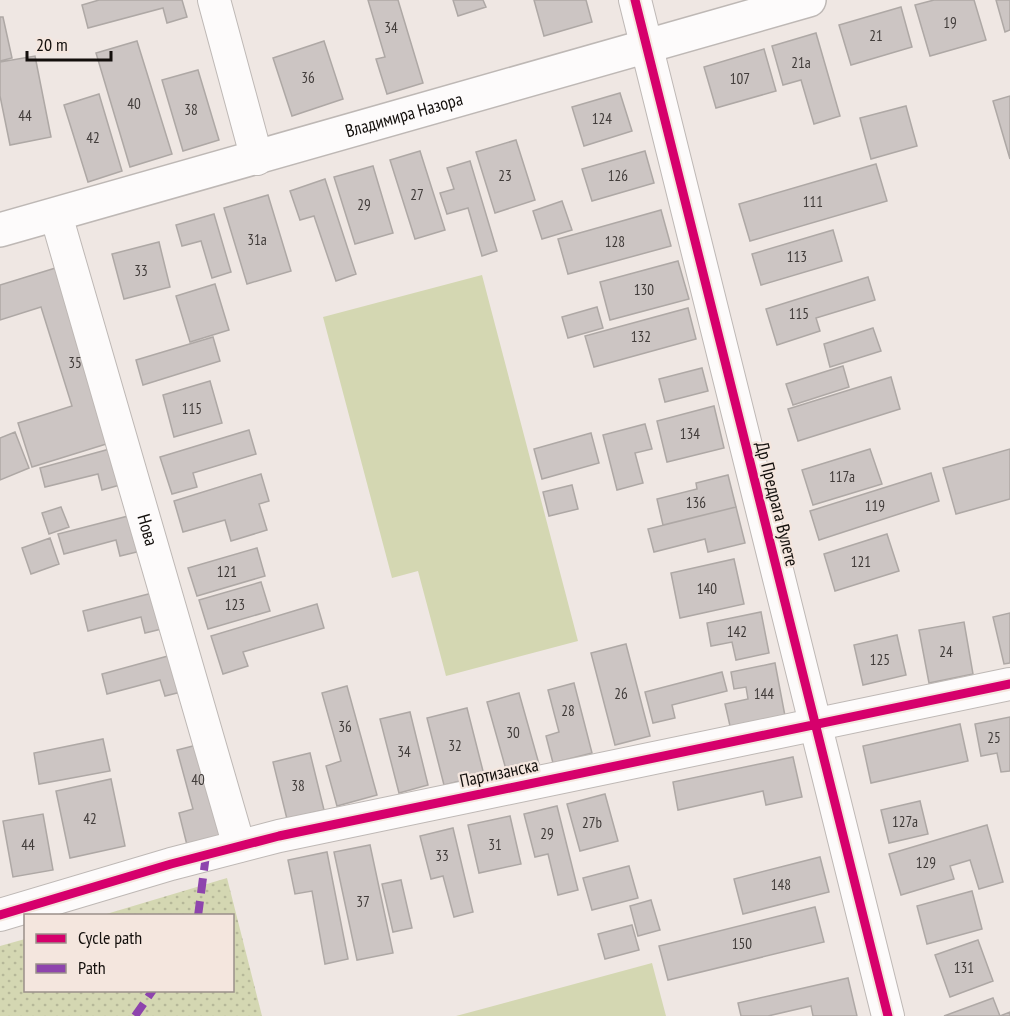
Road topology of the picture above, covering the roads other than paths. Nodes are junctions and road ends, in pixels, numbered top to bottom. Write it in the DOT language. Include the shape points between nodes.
graph roads {
  1 [pos="214,0"];
  2 [pos="636,0"];
  3 [pos="809,0"];
  4 [pos="647,46"];
  5 [pos="257,159"];
  6 [pos="56,215"];
  7 [pos="0,230"];
  8 [pos="1010,684"];
  9 [pos="815,724"];
  10 [pos="240,846"];
  11 [pos="0,915"];
  12 [pos="888,1016"];
  1 -- 5 [label="street"];
  2 -- 4 [label="street, Др Предрага Вулете"];
  3 -- 4 [label="street, Владимира Назора"];
  4 -- 5 [label="street, Владимира Назора"];
  4 -- 9 [label="street, Др Предрага Вулете"];
  5 -- 6 [label="street, Владимира Назора"];
  6 -- 7 [label="street, Владимира Назора"];
  6 -- 10 [label="street, Нова"];
  8 -- 9 [label="street, Партизанска"];
  9 -- 10 [label="street, Партизанска"];
  9 -- 12 [label="street, Др Предрага Вулете"];
  10 -- 11 [label="street, Партизанска"];
}
